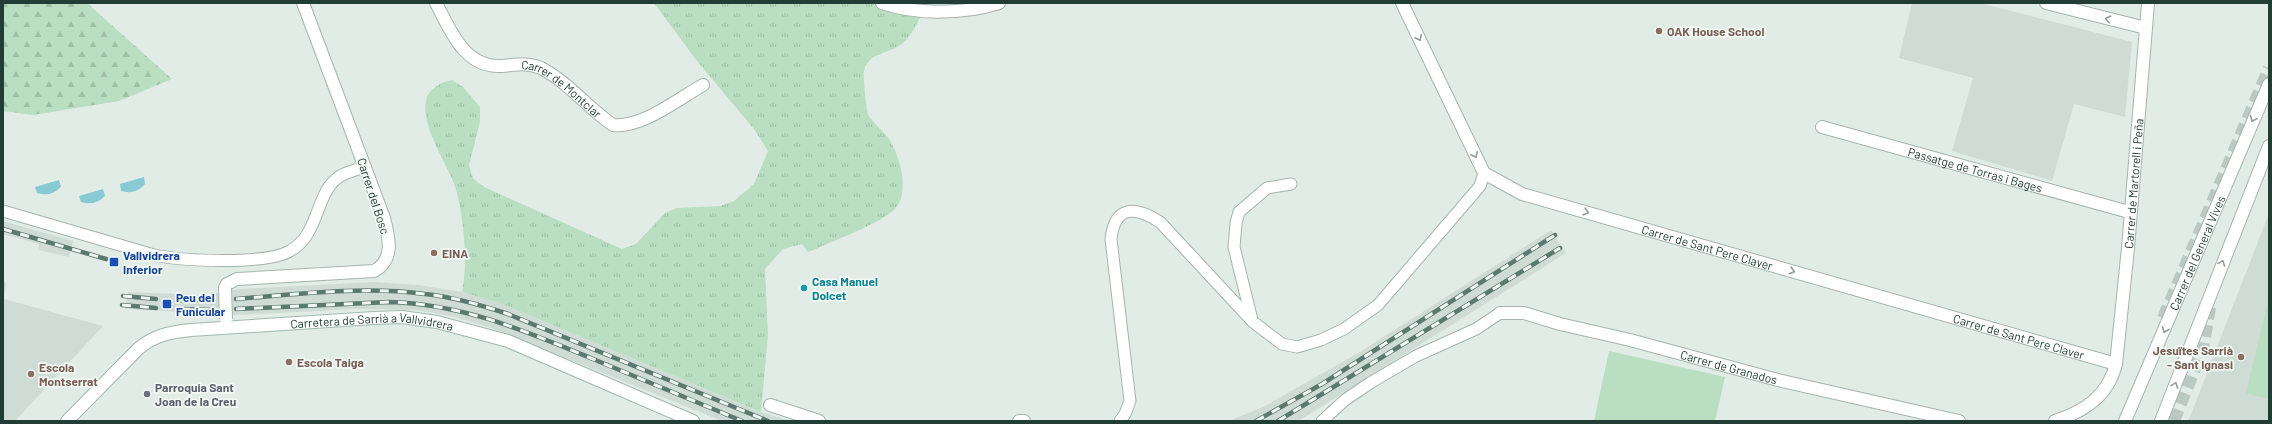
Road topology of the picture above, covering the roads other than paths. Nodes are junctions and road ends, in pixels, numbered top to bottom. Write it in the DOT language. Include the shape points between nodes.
graph roads {
  1 [pos="303,3"];
  2 [pos="436,3"];
  3 [pos="882,3"];
  4 [pos="999,3"];
  5 [pos="1402,3"];
  6 [pos="2046,3"];
  7 [pos="2148,3"];
  8 [pos="2146,28"];
  9 [pos="2269,84"];
  10 [pos="703,85"];
  11 [pos="1822,127"];
  12 [pos="2269,146"];
  13 [pos="365,167"];
  14 [pos="1484,173"];
  15 [pos="1291,184"];
  16 [pos="3,211"];
  17 [pos="2129,212"];
  18 [pos="1500,313"];
  19 [pos="1253,322"];
  20 [pos="226,324"];
  21 [pos="2116,364"];
  22 [pos="770,405"];
  23 [pos="67,421"];
  24 [pos="693,421"];
  25 [pos="819,421"];
  26 [pos="1019,421"];
  27 [pos="1024,421"];
  28 [pos="1120,421"];
  29 [pos="1322,421"];
  30 [pos="1959,421"];
  31 [pos="2055,421"];
  32 [pos="2125,421"];
  33 [pos="2161,421"];
  1 -- 13 [label="street, Carrer del Bosc"];
  2 -- 10 [label="street, Carrer de Montclar" via="461,49 492,67 525,64 540,68 553,75 613,125 637,123"];
  3 -- 4 [label="street" via="899,8 928,10 980,9"];
  5 -- 14 [label="street, one-way"];
  8 -- 6 [label="street, one-way"];
  7 -- 8 [label="street, Carrer de Martorell i Peña"];
  8 -- 17 [label="street, Carrer de Martorell i Peña"];
  9 -- 32 [label="street, Carrer del General Vives, one-way"];
  11 -- 17 [label="street, Passatge de Torras i Bages"];
  33 -- 12 [label="street, Carrer del General Vives, one-way"];
  13 -- 16 [label="lane" via="335,180 328,188 310,230 298,245 290,251 264,258 174,259"];
  13 -- 20 [label="street, Carrer del Bosc, bridge" via="389,238 387,258 379,268 360,273 237,279 225,288"];
  14 -- 19 [label="lane" via="1480,186 1378,305 1357,320 1321,340 1297,347 1282,344"];
  14 -- 21 [label="street, Carrer de Sant Pere Claver, one-way" via="1522,194"];
  15 -- 19 [label="lane" via="1267,188 1239,212 1234,247"];
  17 -- 21 [label="street, Carrer de Martorell i Peña" via="2128,248"];
  18 -- 29 [label="lane" via="1476,329 1416,356 1370,383 1345,400"];
  18 -- 30 [label="street, Carrer de Granados" via="1524,312 1560,324 1778,380"];
  19 -- 28 [label="lane" via="1160,222 1147,213 1128,210 1122,213 1112,229 1111,239 1130,401"];
  20 -- 23 [label="street, Carretera de Sarrià a Vallvidrera" via="169,333 150,339"];
  20 -- 24 [label="street, Carretera de Sarrià a Vallvidrera" via="402,317 438,322 508,341"];
  21 -- 31 [label="street" via="2112,379 2100,397 2068,417"];
  22 -- 25 [label="street"];
  26 -- 27 [label="street"];
}
